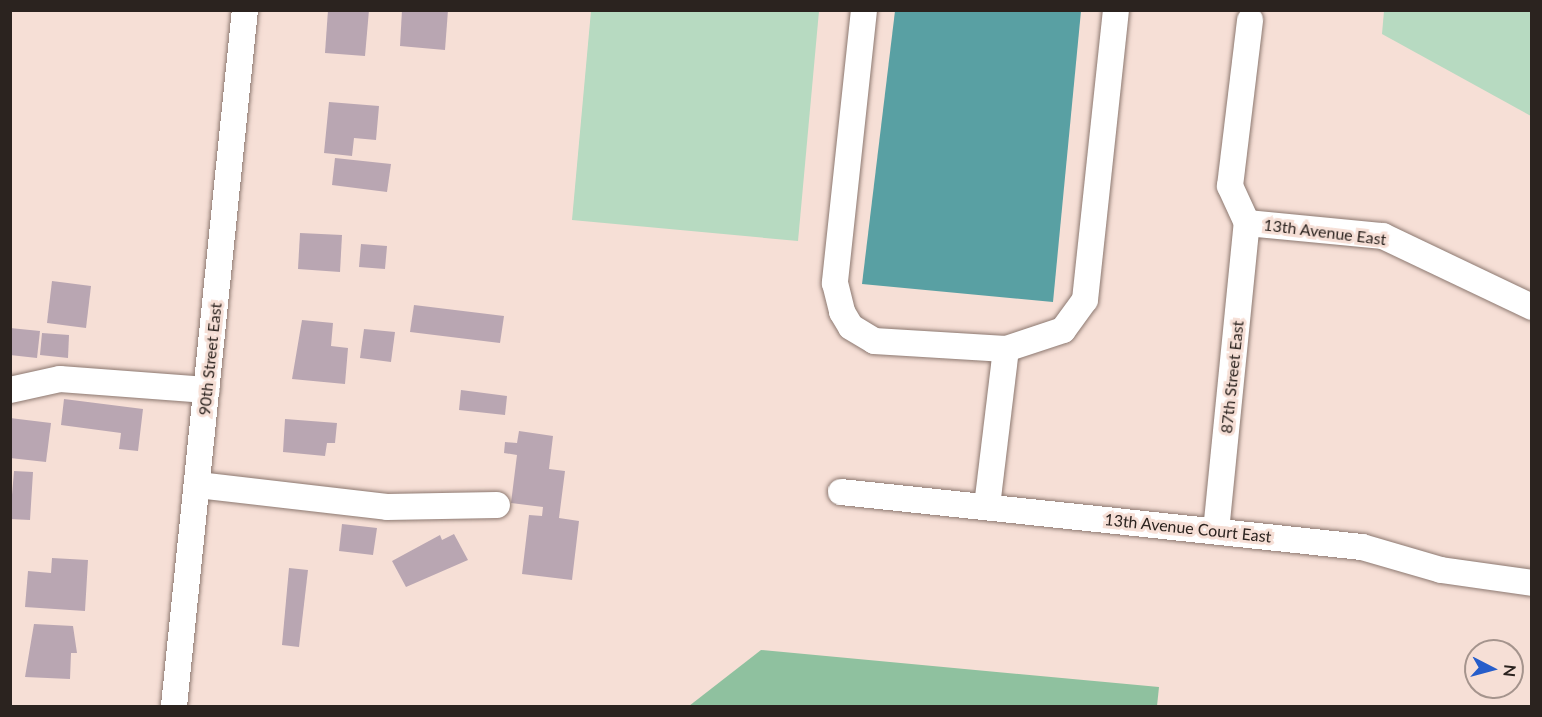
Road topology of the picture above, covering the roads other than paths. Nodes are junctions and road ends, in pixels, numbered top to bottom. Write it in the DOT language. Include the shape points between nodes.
graph roads {
  1 [pos="245,10"];
  2 [pos="864,10"];
  3 [pos="1116,10"];
  4 [pos="1250,20"];
  5 [pos="1247,223"];
  6 [pos="1532,307"];
  7 [pos="1006,349"];
  8 [pos="10,390"];
  9 [pos="207,390"];
  10 [pos="198,485"];
  11 [pos="841,492"];
  12 [pos="497,505"];
  13 [pos="987,506"];
  14 [pos="1216,531"];
  15 [pos="1532,583"];
  16 [pos="174,706"];
  1 -- 9 [label="street, 90th Street East"];
  2 -- 7 [label="street" via="835,283 842,312 851,327 874,341"];
  3 -- 7 [label="street" via="1085,300 1063,330"];
  4 -- 5 [label="street" via="1230,186"];
  5 -- 6 [label="street, 13th Avenue East" via="1383,236"];
  5 -- 14 [label="street, 87th Street East"];
  7 -- 13 [label="street"];
  8 -- 9 [label="street" via="60,379"];
  9 -- 10 [label="street, 90th Street East"];
  10 -- 12 [label="street" via="387,507"];
  10 -- 16 [label="street, 90th Street East"];
  11 -- 13 [label="street, 13th Avenue Court East"];
  13 -- 14 [label="street, 13th Avenue Court East"];
  14 -- 15 [label="street, 13th Avenue Court East" via="1362,547 1441,570"];
}
